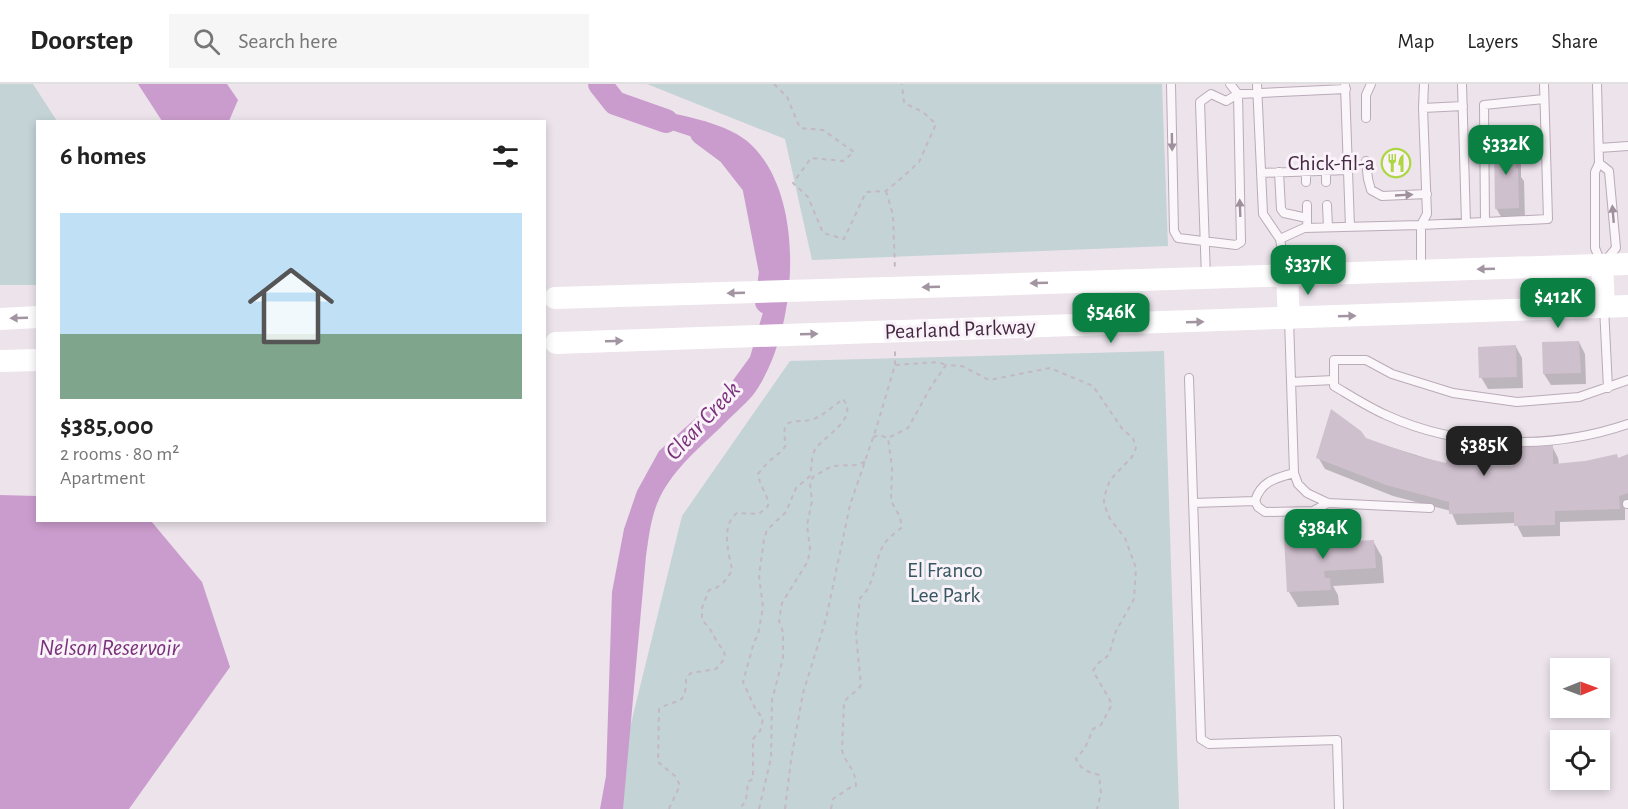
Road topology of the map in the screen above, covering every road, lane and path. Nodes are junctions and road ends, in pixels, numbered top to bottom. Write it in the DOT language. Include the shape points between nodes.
graph roads {
  1 [pos="774,84"];
  2 [pos="902,84"];
  3 [pos="1171,84"];
  4 [pos="1230,84"];
  5 [pos="1371,84"];
  6 [pos="1424,84"];
  7 [pos="1462,84"];
  8 [pos="1544,84"];
  9 [pos="1597,84"];
  10 [pos="1346,87"];
  11 [pos="1258,88"];
  12 [pos="1238,94"];
  13 [pos="1544,99"];
  14 [pos="1463,106"];
  15 [pos="1423,108"];
  16 [pos="1366,118"];
  17 [pos="1628,147"];
  18 [pos="1599,148"];
  19 [pos="1366,161"];
  20 [pos="1599,163"];
  21 [pos="1348,170"];
  22 [pos="1306,171"];
  23 [pos="1326,171"];
  24 [pos="1280,172"];
  25 [pos="1261,173"];
  26 [pos="1306,182"];
  27 [pos="1326,182"];
  28 [pos="1426,194"];
  29 [pos="1306,205"];
  30 [pos="1327,205"];
  31 [pos="1485,222"];
  32 [pos="1307,223"];
  33 [pos="1466,223"];
  34 [pos="1420,225"];
  35 [pos="1350,226"];
  36 [pos="1328,227"];
  37 [pos="1280,239"];
  38 [pos="1204,242"];
  39 [pos="1628,264"];
  40 [pos="1602,265"];
  41 [pos="1421,272"];
  42 [pos="1287,276"];
  43 [pos="1206,279"];
  44 [pos="550,298"];
  45 [pos="1628,306"];
  46 [pos="1604,307"];
  47 [pos="36,317"];
  48 [pos="0,319"];
  49 [pos="1289,319"];
  50 [pos="550,343"];
  51 [pos="36,360"];
  52 [pos="0,362"];
  53 [pos="946,365"];
  54 [pos="1189,378"];
  55 [pos="1334,380"];
  56 [pos="1628,380"];
  57 [pos="1291,382"];
  58 [pos="1608,387"];
  59 [pos="1628,424"];
  60 [pos="873,437"];
  61 [pos="888,438"];
  62 [pos="866,461"];
  63 [pos="1294,473"];
  64 [pos="1255,501"];
  65 [pos="1193,503"];
  66 [pos="1328,503"];
  67 [pos="1430,508"];
  68 [pos="669,809"];
  69 [pos="740,809"];
  70 [pos="759,809"];
  71 [pos="786,809"];
  72 [pos="831,809"];
  73 [pos="1097,809"];
  74 [pos="1339,809"];
  1 -- 2 [label="path" via="787,97 800,128 823,130 854,152 843,161 811,158 794,183 808,196 823,233 844,239 866,192 886,191 919,162 936,124 904,103"];
  3 -- 38 [label="lane, one-way" via="1174,231 1178,238"];
  4 -- 12 [label="lane"];
  5 -- 16 [label="lane" via="1366,95"];
  6 -- 15 [label="lane"];
  7 -- 14 [label="lane"];
  8 -- 13 [label="lane"];
  9 -- 18 [label="lane"];
  10 -- 11 [label="lane"];
  10 -- 21 [label="lane"];
  11 -- 12 [label="lane"];
  11 -- 25 [label="lane"];
  12 -- 38 [label="lane" via="1226,101 1211,94 1200,102"];
  38 -- 12 [label="lane, one-way" via="1241,242"];
  13 -- 31 [label="lane" via="1484,105"];
  13 -- 31 [label="lane" via="1548,219"];
  14 -- 15 [label="lane"];
  14 -- 33 [label="lane"];
  15 -- 28 [label="lane"];
  17 -- 18 [label="lane"];
  18 -- 20 [label="lane"];
  19 -- 28 [label="lane, one-way" via="1371,190 1382,196"];
  20 -- 40 [label="lane" via="1595,172 1595,248"];
  40 -- 20 [label="lane, one-way" via="1616,248 1609,171"];
  21 -- 23 [label="lane"];
  21 -- 35 [label="lane"];
  22 -- 23 [label="lane"];
  22 -- 24 [label="lane"];
  22 -- 26 [label="lane"];
  23 -- 27 [label="lane"];
  24 -- 25 [label="lane"];
  24 -- 32 [label="lane" via="1281,209"];
  25 -- 37 [label="lane" via="1263,214"];
  28 -- 34 [label="lane" via="1427,214"];
  29 -- 32 [label="lane"];
  30 -- 36 [label="lane"];
  31 -- 33 [label="lane"];
  32 -- 36 [label="lane"];
  32 -- 37 [label="lane"];
  33 -- 34 [label="lane"];
  34 -- 35 [label="lane"];
  34 -- 41 [label="lane"];
  35 -- 36 [label="lane"];
  37 -- 42 [label="lane"];
  38 -- 43 [label="lane"];
  39 -- 40 [label="main road, Pearland Parkway"];
  40 -- 41 [label="main road, Pearland Parkway, one-way"];
  40 -- 46 [label="main road"];
  41 -- 42 [label="main road, Pearland Parkway"];
  42 -- 43 [label="main road, Pearland Parkway"];
  42 -- 49 [label="main road"];
  43 -- 44 [label="main road, Pearland Parkway, one-way, bridge"];
  45 -- 46 [label="main road, Pearland Parkway"];
  49 -- 46 [label="main road, Pearland Parkway, one-way"];
  46 -- 58 [label="lane"];
  47 -- 48 [label="main road, one-way"];
  50 -- 49 [label="main road, Pearland Parkway, one-way, bridge"];
  49 -- 57 [label="lane"];
  51 -- 52 [label="main road"];
  53 -- 60 [label="path" via="938,362 895,366"];
  53 -- 61 [label="path" via="908,428"];
  53 -- 73 [label="path" via="962,366 989,380 1050,368 1093,386 1123,430 1133,438 1136,448 1110,480 1104,504 1125,538 1136,568 1134,599 1116,631 1109,655 1093,671 1112,704 1076,759 1086,771 1099,775 1101,793"];
  54 -- 65 [label="lane"];
  55 -- 57 [label="lane"];
  55 -- 58 [label="lane" via="1334,360 1366,360 1426,386 1490,400 1579,397"];
  55 -- 59 [label="lane" via="1334,386 1388,416 1468,438 1546,442"];
  56 -- 58 [label="lane"];
  57 -- 63 [label="lane"];
  60 -- 61 [label="path"];
  60 -- 62 [label="path"];
  61 -- 72 [label="path" via="891,501 902,527 888,539 868,591 860,598 856,635 861,685 844,703 842,750 855,773 856,786 833,799"];
  62 -- 70 [label="path" via="832,466 810,483 808,561 782,603 779,621 783,658 772,700 771,758"];
  62 -- 71 [label="path" via="850,505 826,619 803,693"];
  63 -- 64 [label="lane" via="1263,484"];
  63 -- 66 [label="lane" via="1307,493"];
  64 -- 65 [label="lane"];
  64 -- 66 [label="lane" via="1265,512 1313,511"];
  65 -- 74 [label="lane" via="1201,739 1209,744 1337,740"];
  66 -- 67 [label="lane"];
  68 -- 69 [label="path" via="680,785 658,762 659,709 682,699 686,678 691,673 716,669 725,658 715,633 702,620 702,608 709,590 728,578 732,570 727,543 730,520 737,513 759,514 768,506 758,474 783,452 788,424 814,419 843,399 848,414 815,450 810,476 796,488 786,512 767,530 764,539 759,576 763,607 743,682 754,708 763,718 753,739 753,779 748,782 746,800"];
}
